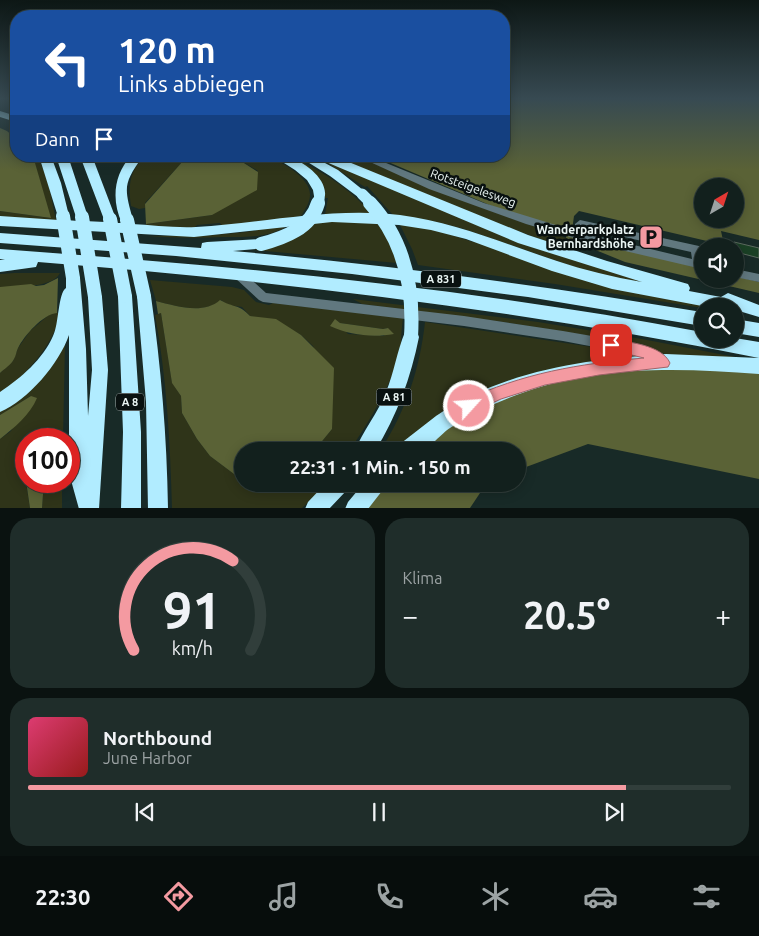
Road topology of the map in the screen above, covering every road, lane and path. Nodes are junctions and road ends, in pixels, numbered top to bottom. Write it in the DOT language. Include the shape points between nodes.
graph roads {
  1 [pos="47,162"];
  2 [pos="64,162"];
  3 [pos="89,162"];
  4 [pos="131,162"];
  5 [pos="290,162"];
  6 [pos="313,162"];
  7 [pos="338,162"];
  8 [pos="376,162"];
  9 [pos="362,194"];
  10 [pos="319,199"];
  11 [pos="0,221"];
  12 [pos="0,238"];
  13 [pos="261,244"];
  14 [pos="177,252"];
  15 [pos="0,254"];
  16 [pos="48,258"];
  17 [pos="694,263"];
  18 [pos="0,266"];
  19 [pos="238,274"];
  20 [pos="744,275"];
  21 [pos="759,278"];
  22 [pos="694,298"];
  23 [pos="72,300"];
  24 [pos="744,308"];
  25 [pos="758,311"];
  26 [pos="694,319"];
  27 [pos="744,328"];
  28 [pos="759,330"];
  29 [pos="759,350"];
  30 [pos="663,363"];
  31 [pos="759,366"];
  32 [pos="0,403"];
  33 [pos="370,442"];
  34 [pos="418,442"];
  35 [pos="331,492"];
  36 [pos="368,492"];
  37 [pos="90,508"];
  38 [pos="131,508"];
  39 [pos="158,508"];
  40 [pos="315,508"];
  41 [pos="355,508"];
  1 -- 23 [label="highway, bridge" via="63,216 73,278"];
  2 -- 37 [label="highway, A 8, bridge" via="82,217 96,297 100,370"];
  3 -- 38 [label="highway, A 8, bridge" via="110,219 124,296 132,432"];
  4 -- 39 [label="highway, bridge" via="120,181 144,296 154,385"];
  5 -- 10 [label="highway" via="313,178"];
  6 -- 9 [label="highway, A 81"];
  7 -- 25 [label="highway" via="543,246 649,280 731,300"];
  8 -- 17 [label="lane, Rotsteigelesweg" via="483,206 579,235"];
  9 -- 33 [label="highway, A 81, bridge" via="387,223 404,258 413,301 405,366 380,426"];
  10 -- 13 [label="highway, bridge" via="314,213 301,227 287,236"];
  11 -- 22 [label="highway" via="194,232 332,217 399,220 469,235 603,281"];
  12 -- 14 [label="highway, A 831"];
  13 -- 14 [label="highway"];
  14 -- 26 [label="highway, A 831" via="468,283"];
  15 -- 16 [label="highway, A 831"];
  16 -- 18 [label="highway"];
  16 -- 19 [label="highway, A 831"];
  19 -- 29 [label="highway, A 831" via="518,308"];
  19 -- 30 [label="lane" via="263,297 563,336 644,351"];
  20 -- 21 [label="lane"];
  23 -- 32 [label="highway" via="64,328 52,351 32,377"];
  23 -- 37 [label="highway" via="78,473"];
  24 -- 25 [label="highway"];
  27 -- 28 [label="highway"];
  30 -- 31 [label="highway"];
  30 -- 34 [label="highway" via="583,370 514,387 459,412"];
  35 -- 40 [label="highway"];
  36 -- 41 [label="highway"];
}
